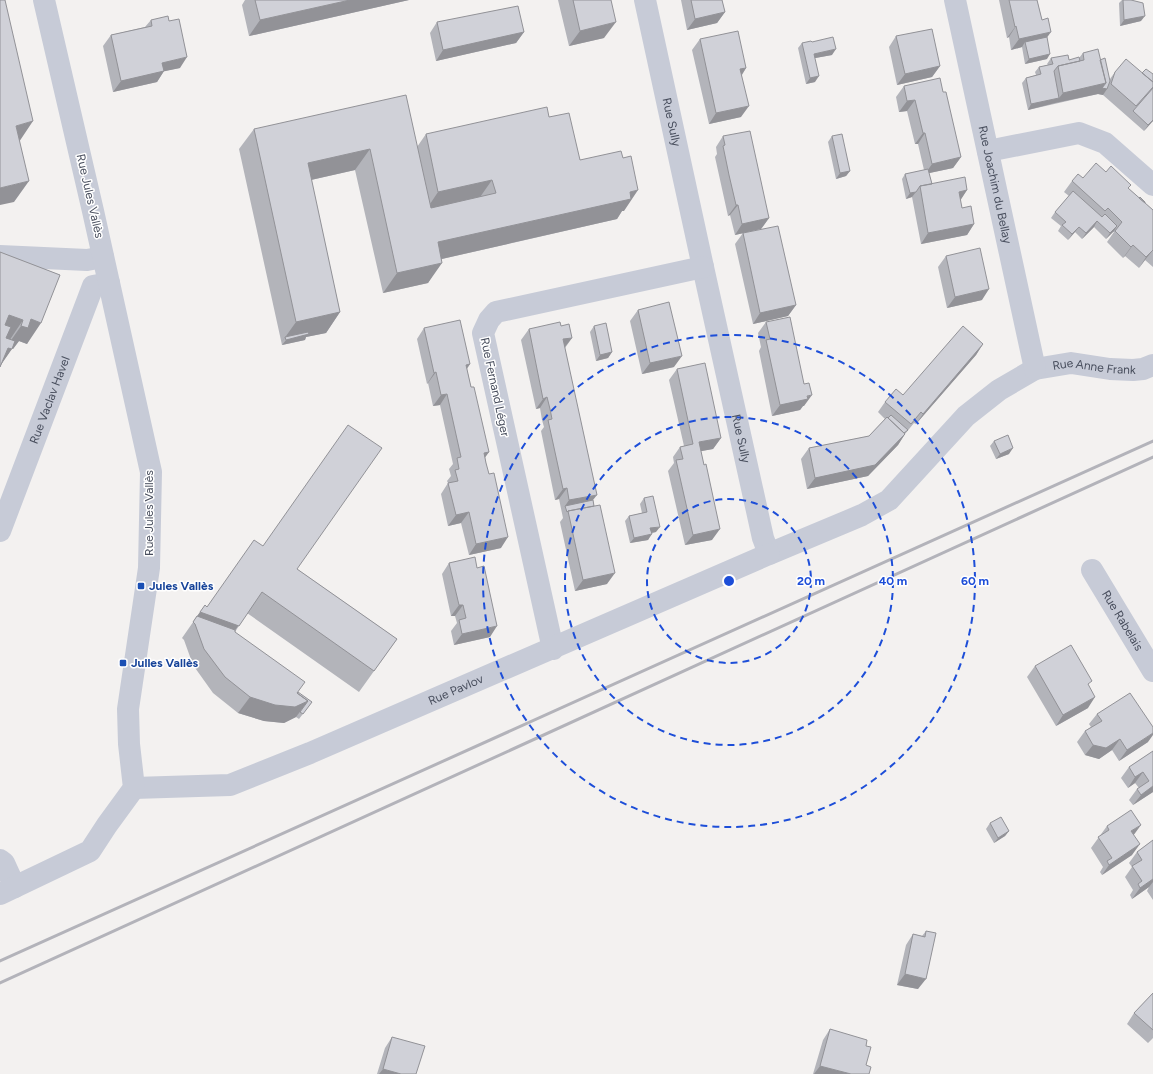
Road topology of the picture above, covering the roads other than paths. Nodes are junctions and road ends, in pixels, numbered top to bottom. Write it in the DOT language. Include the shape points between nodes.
graph roads {
  1 [pos="44,0"];
  2 [pos="644,0"];
  3 [pos="954,0"];
  4 [pos="988,151"];
  5 [pos="1153,185"];
  6 [pos="0,256"];
  7 [pos="103,258"];
  8 [pos="703,267"];
  9 [pos="109,283"];
  10 [pos="1153,364"];
  11 [pos="1035,369"];
  12 [pos="0,531"];
  13 [pos="769,554"];
  14 [pos="1092,570"];
  15 [pos="552,649"];
  16 [pos="1153,671"];
  17 [pos="134,788"];
  18 [pos="0,860"];
  19 [pos="7,891"];
  1 -- 7 [label="street, Rue Jules Vallès"];
  2 -- 8 [label="street, Rue Sully"];
  3 -- 4 [label="street, Rue Joachim du Bellay"];
  4 -- 5 [label="street" via="1078,133 1105,142"];
  4 -- 11 [label="street, Rue Joachim du Bellay"];
  6 -- 7 [label="street" via="87,260"];
  7 -- 9 [label="street, Rue Jules Vallès"];
  8 -- 13 [label="street, Rue Sully"];
  8 -- 15 [label="street, Rue Fernand Léger" via="496,312 483,333"];
  9 -- 12 [label="street, Rue Vaclav Havel" via="93,286"];
  9 -- 17 [label="street, Rue Jules Vallès" via="151,472 149,568 128,709"];
  10 -- 11 [label="street, Rue Anne Frank" via="1133,370 1110,370 1071,363"];
  11 -- 13 [label="street" via="999,390 966,416 889,500 862,515"];
  13 -- 15 [label="street, Rue Pavlov"];
  14 -- 16 [label="street, Rue Rabelais"];
  15 -- 17 [label="street, Rue Pavlov" via="230,785"];
  17 -- 19 [label="street" via="90,851"];
  18 -- 19 [label="street" via="4,863"];
}
